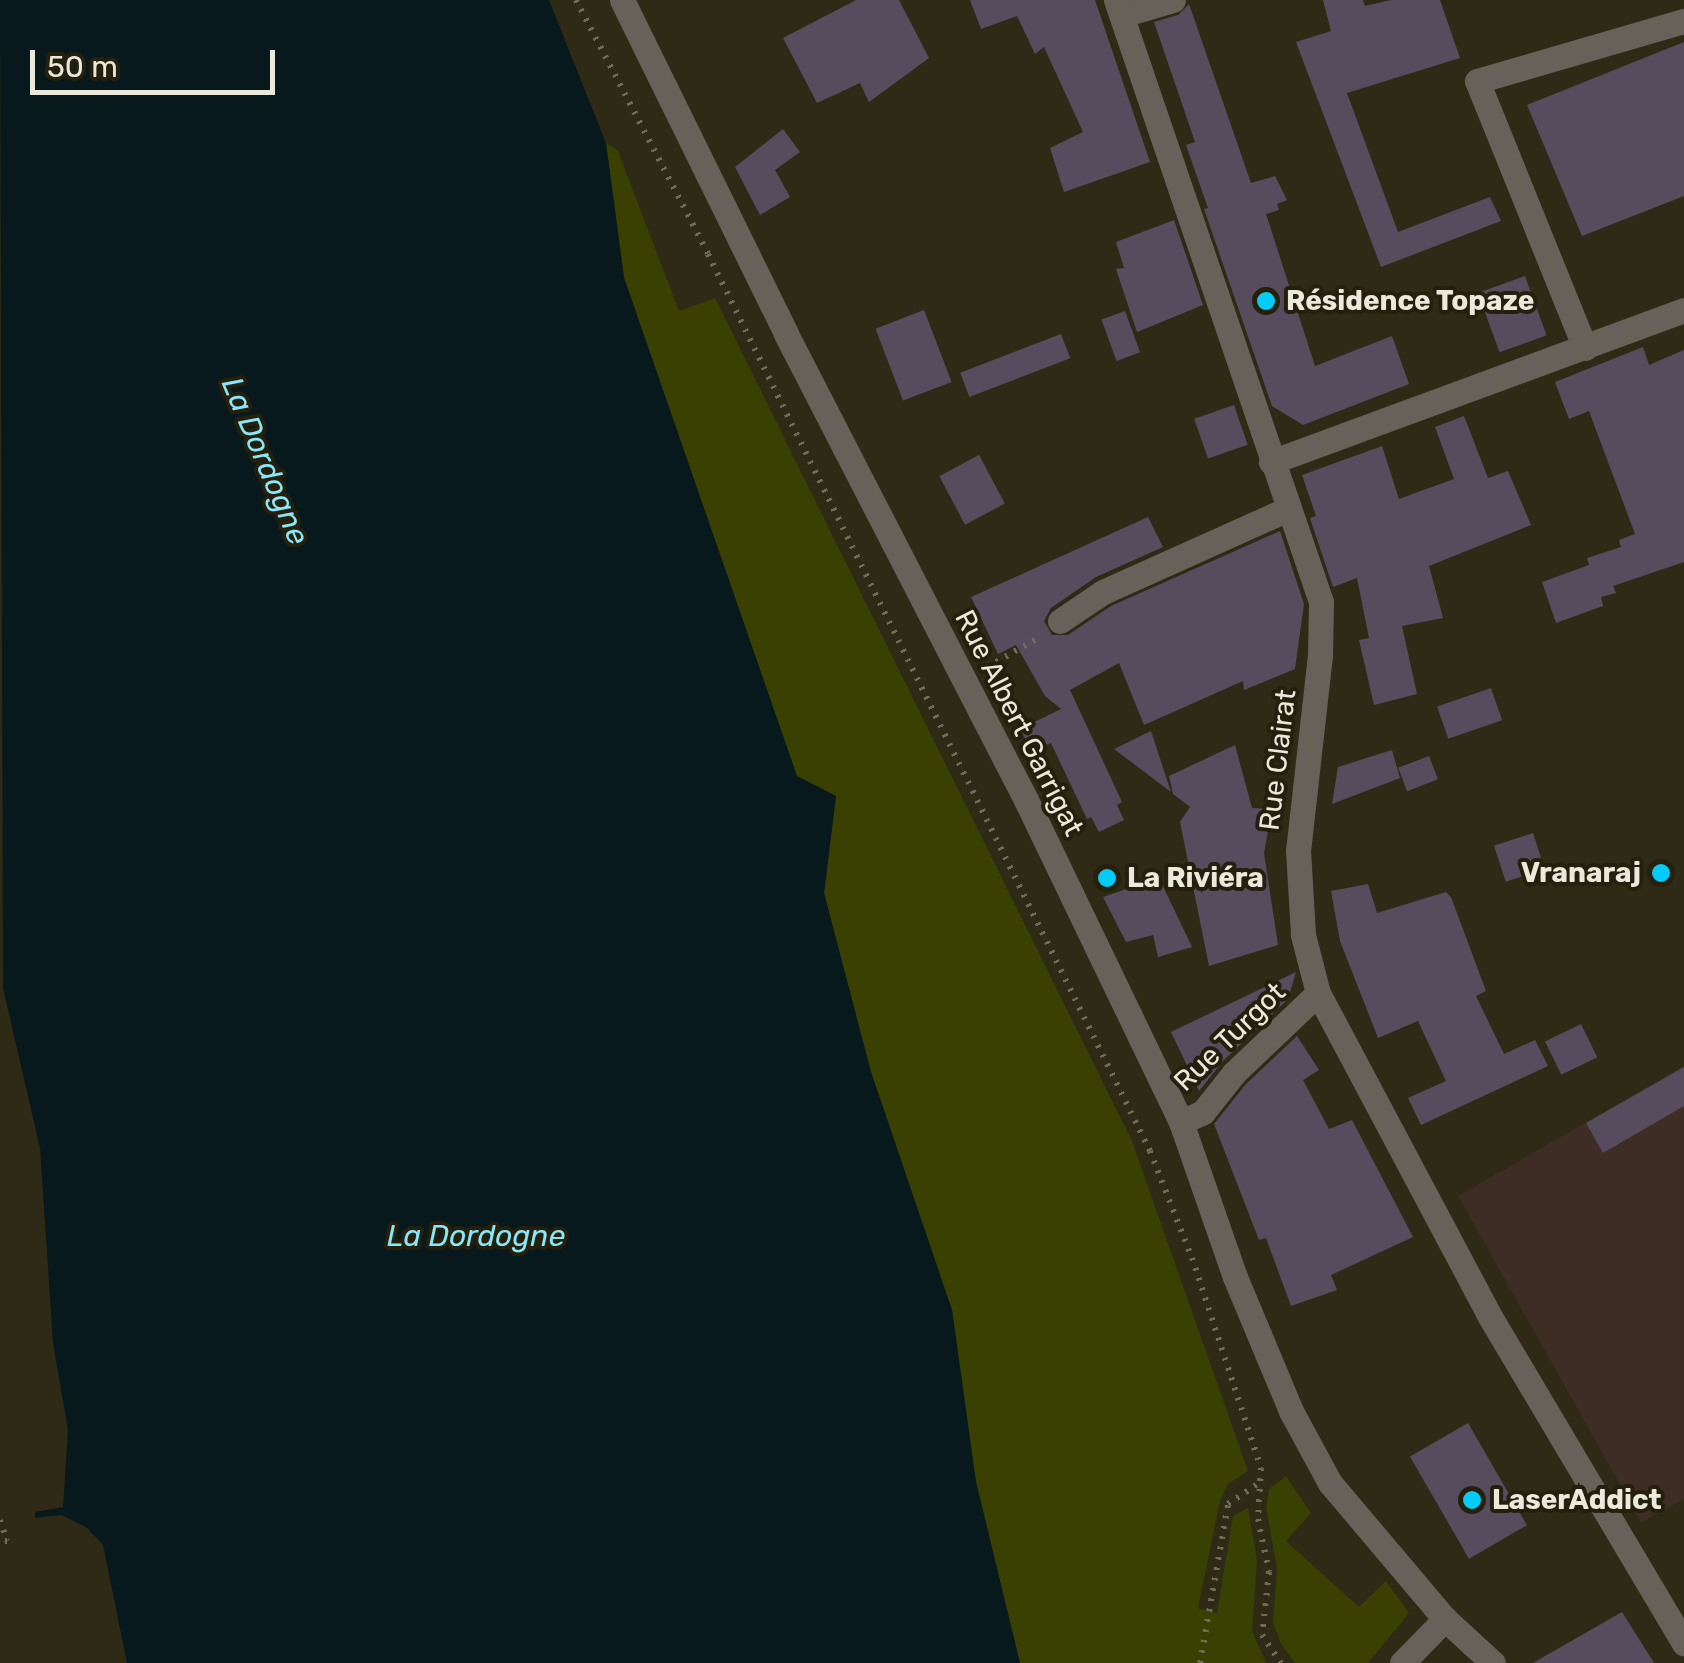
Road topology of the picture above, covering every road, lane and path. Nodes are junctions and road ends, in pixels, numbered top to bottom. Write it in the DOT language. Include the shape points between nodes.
graph roads {
  1 [pos="576,0"];
  2 [pos="622,0"];
  3 [pos="1173,0"];
  4 [pos="1119,8"];
  5 [pos="1684,21"];
  6 [pos="1684,310"];
  7 [pos="1585,348"];
  8 [pos="1271,462"];
  9 [pos="1288,508"];
  10 [pos="1060,621"];
  11 [pos="965,681"];
  12 [pos="1318,992"];
  13 [pos="1181,1122"];
  14 [pos="1260,1482"];
  15 [pos="0,1520"];
  16 [pos="0,1541"];
  17 [pos="1445,1619"];
  18 [pos="1684,1644"];
  19 [pos="1200,1663"];
  20 [pos="1281,1663"];
  21 [pos="1402,1663"];
  22 [pos="1493,1663"];
  1 -- 14 [label="path" via="1150,1151 1192,1258 1261,1468"];
  2 -- 11 [label="street, Rue Albert Garrigat"];
  3 -- 4 [label="street"];
  4 -- 8 [label="street, Rue Clairat"];
  5 -- 7 [label="street" via="1477,81"];
  6 -- 7 [label="street"];
  7 -- 8 [label="street"];
  8 -- 9 [label="street, Rue Clairat"];
  9 -- 10 [label="street" via="1103,592"];
  9 -- 12 [label="street, Rue Clairat" via="1321,602 1298,850 1303,935"];
  10 -- 11 [label="path"];
  11 -- 13 [label="street, Rue Albert Garrigat"];
  12 -- 13 [label="street, Rue Turgot" via="1203,1112"];
  12 -- 18 [label="street, Rue Clairat" via="1489,1315"];
  13 -- 17 [label="street, Rue Albert Garrigat" via="1291,1411 1330,1483"];
  14 -- 19 [label="path" via="1228,1504"];
  14 -- 20 [label="path" via="1258,1519 1269,1572 1262,1634"];
  15 -- 16 [label="path" via="7,1540"];
  17 -- 21 [label="street"];
  17 -- 22 [label="street, Rue Albert Garrigat"];
}
